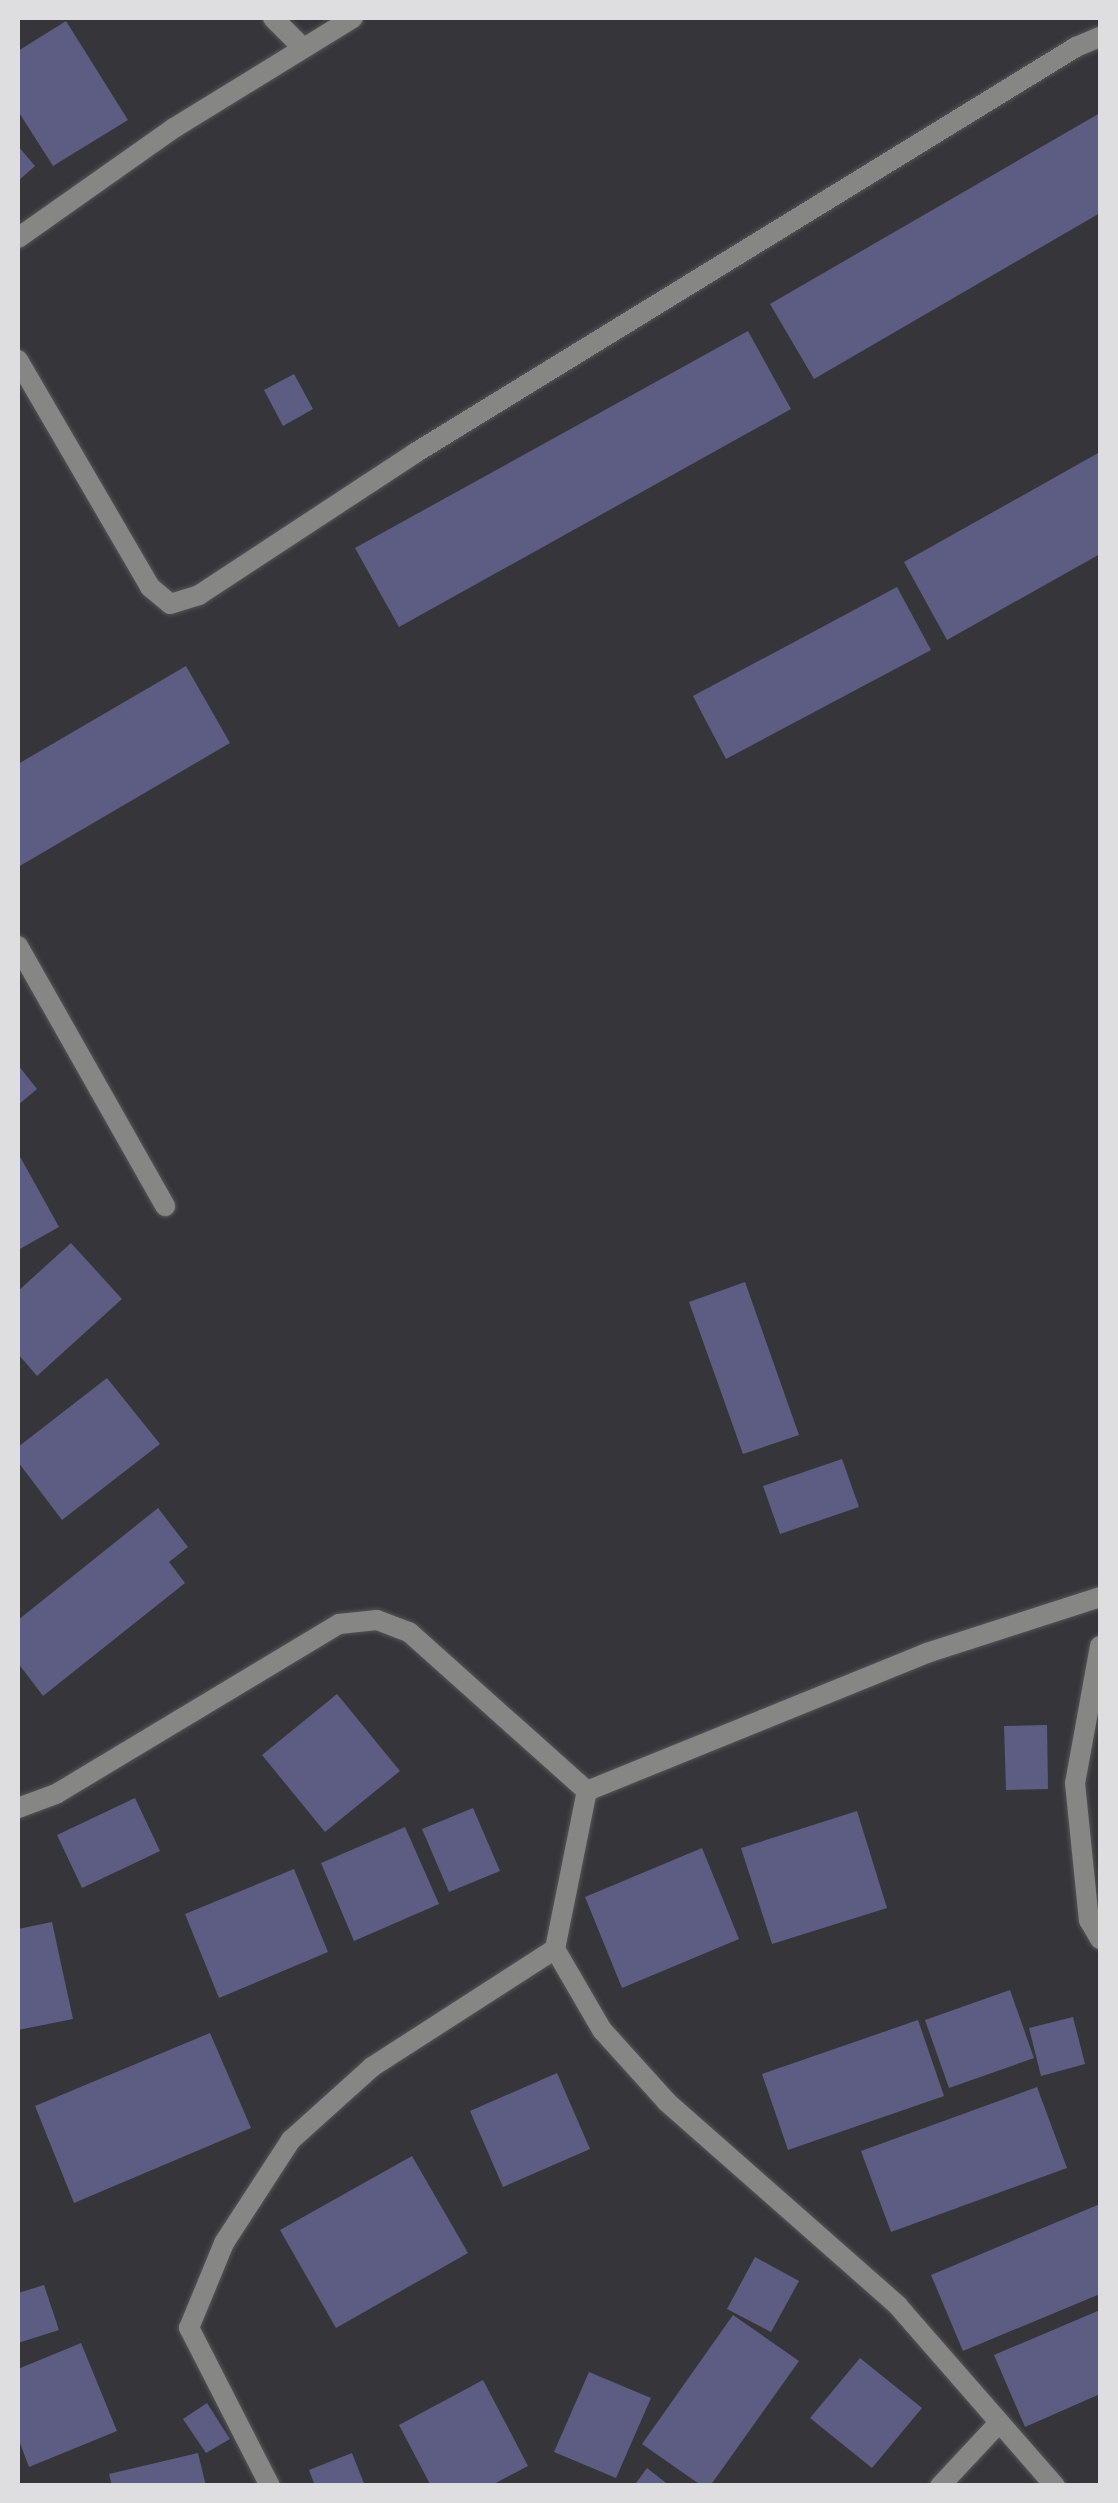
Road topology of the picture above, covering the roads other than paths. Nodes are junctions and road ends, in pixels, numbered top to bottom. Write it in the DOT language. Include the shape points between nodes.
graph roads {
  1 [pos="273,18"];
  2 [pos="353,18"];
  3 [pos="1100,37"];
  4 [pos="301,46"];
  5 [pos="18,238"];
  6 [pos="18,360"];
  7 [pos="18,946"];
  8 [pos="165,1206"];
  9 [pos="1100,1597"];
  10 [pos="1100,1646"];
  11 [pos="587,1791"];
  12 [pos="18,1808"];
  13 [pos="1100,1939"];
  14 [pos="555,1949"];
  15 [pos="998,2424"];
  16 [pos="270,2486"];
  17 [pos="940,2486"];
  18 [pos="1055,2486"];
  1 -- 4 [label="street"];
  2 -- 4 [label="street"];
  3 -- 6 [label="street" via="415,453 199,595 170,604 150,587"];
  4 -- 5 [label="street"];
  7 -- 8 [label="street"];
  9 -- 11 [label="street" via="927,1653"];
  10 -- 13 [label="street" via="1075,1783 1089,1920"];
  11 -- 12 [label="street" via="409,1632 376,1620 340,1624 56,1794"];
  11 -- 14 [label="street"];
  14 -- 15 [label="street" via="602,2030 667,2102 898,2306"];
  14 -- 16 [label="street" via="372,2067 292,2140 224,2243 189,2328"];
  15 -- 17 [label="street"];
  15 -- 18 [label="street"];
}
